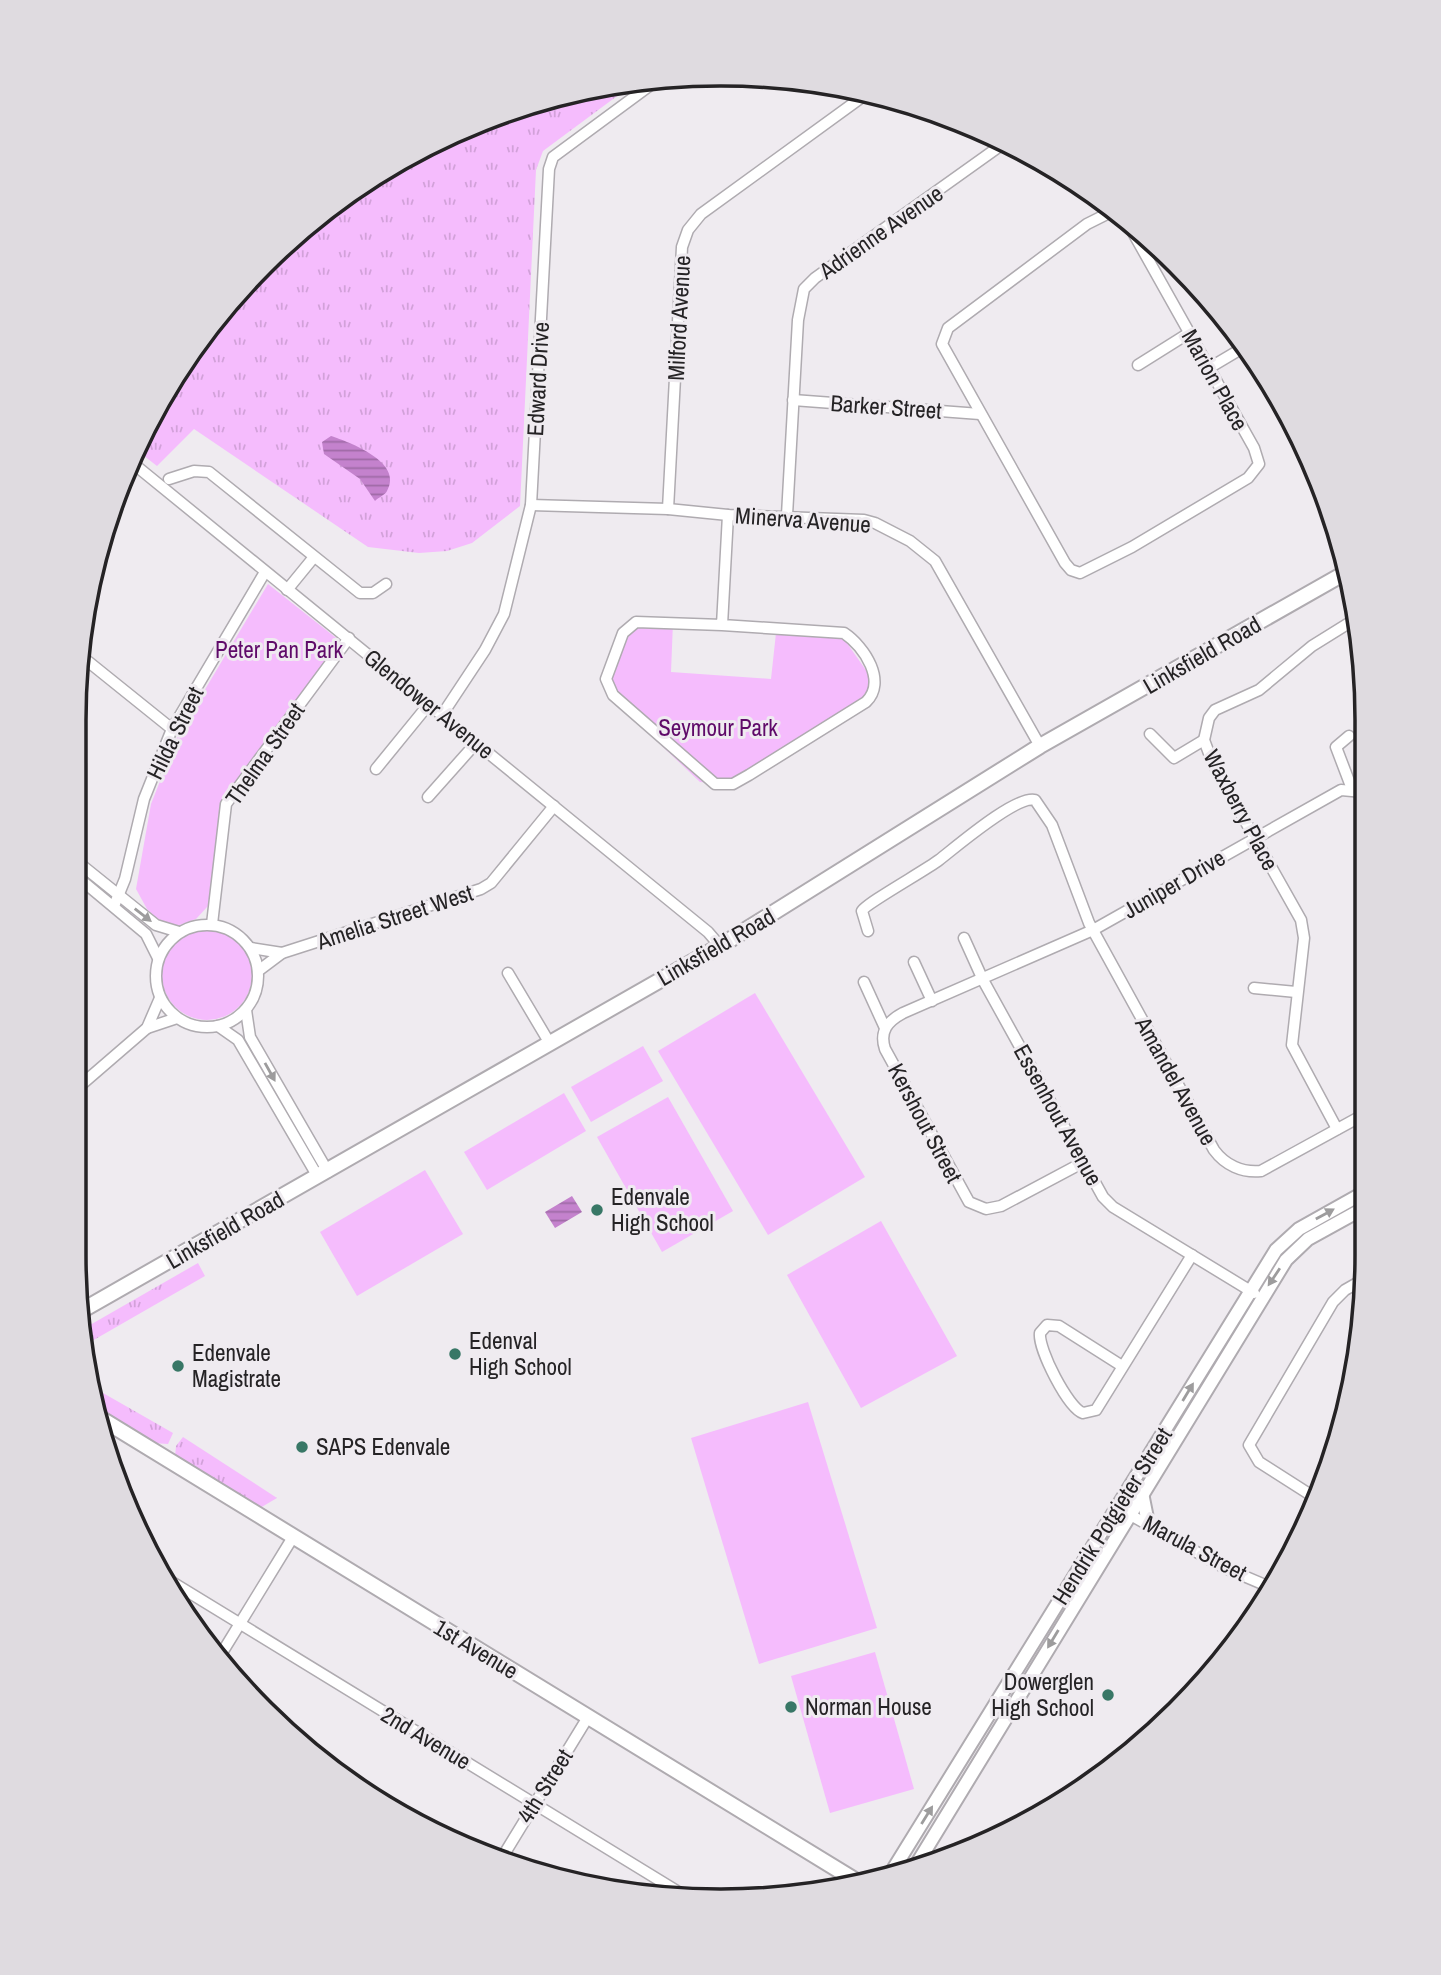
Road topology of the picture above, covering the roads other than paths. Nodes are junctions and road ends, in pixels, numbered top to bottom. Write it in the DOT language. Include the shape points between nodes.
graph roads {
  1 [pos="643,91"];
  2 [pos="858,101"];
  3 [pos="996,149"];
  4 [pos="1104,215"];
  5 [pos="1138,242"];
  6 [pos="1189,333"];
  7 [pos="1236,352"];
  8 [pos="1138,365"];
  9 [pos="1209,368"];
  10 [pos="793,400"];
  11 [pos="979,414"];
  12 [pos="139,468"];
  13 [pos="169,479"];
  14 [pos="531,505"];
  15 [pos="668,509"];
  16 [pos="728,515"];
  17 [pos="787,516"];
  18 [pos="314,557"];
  19 [pos="265,572"];
  20 [pos="1339,577"];
  21 [pos="386,584"];
  22 [pos="287,590"];
  23 [pos="1348,624"];
  24 [pos="722,625"];
  25 [pos="349,638"];
  26 [pos="89,662"];
  27 [pos="429,704"];
  28 [pos="442,715"];
  29 [pos="172,729"];
  30 [pos="1150,734"];
  31 [pos="1349,736"];
  32 [pos="1204,740"];
  33 [pos="476,743"];
  34 [pos="1040,746"];
  35 [pos="376,769"];
  36 [pos="1355,784"];
  37 [pos="1355,790"];
  38 [pos="428,797"];
  39 [pos="554,806"];
  40 [pos="1255,839"];
  41 [pos="86,869"];
  42 [pos="86,884"];
  43 [pos="119,896"];
  44 [pos="114,906"];
  45 [pos="212,924"];
  46 [pos="1093,930"];
  47 [pos="868,931"];
  48 [pos="179,932"];
  49 [pos="964,938"];
  50 [pos="720,946"];
  51 [pos="251,948"];
  52 [pos="282,953"];
  53 [pos="158,958"];
  54 [pos="914,962"];
  55 [pos="258,971"];
  56 [pos="509,973"];
  57 [pos="983,980"];
  58 [pos="864,982"];
  59 [pos="1254,988"];
  60 [pos="1296,992"];
  61 [pos="160,998"];
  62 [pos="932,1001"];
  63 [pos="246,1010"];
  64 [pos="177,1018"];
  65 [pos="218,1026"];
  66 [pos="148,1028"];
  67 [pos="885,1028"];
  68 [pos="549,1041"];
  69 [pos="87,1079"];
  70 [pos="281,1092"];
  71 [pos="271,1098"];
  72 [pos="1355,1119"];
  73 [pos="1337,1129"];
  74 [pos="1082,1163"];
  75 [pos="323,1174"];
  76 [pos="1355,1198"];
  77 [pos="1355,1214"];
  78 [pos="1192,1255"];
  79 [pos="1354,1285"];
  80 [pos="1255,1294"];
  81 [pos="88,1307"];
  82 [pos="1122,1366"];
  83 [pos="108,1423"];
  84 [pos="1142,1493"];
  85 [pos="1308,1494"];
  86 [pos="1124,1510"];
  87 [pos="1147,1522"];
  88 [pos="1119,1531"];
  89 [pos="293,1537"];
  90 [pos="1262,1584"];
  91 [pos="181,1587"];
  92 [pos="240,1624"];
  93 [pos="224,1650"];
  94 [pos="588,1717"];
  95 [pos="954,1772"];
  96 [pos="967,1780"];
  97 [pos="534,1804"];
  98 [pos="505,1852"];
  99 [pos="921,1857"];
  100 [pos="896,1865"];
  101 [pos="848,1876"];
  102 [pos="669,1887"];
  1 -- 14 [label="street, Edward Drive" via="553,157 549,169"];
  2 -- 15 [label="street, Milford Avenue" via="701,214 688,230 681,247"];
  3 -- 10 [label="street, Adrienne Avenue" via="804,289"];
  4 -- 11 [label="street, Marion Place" via="948,328 942,344 945,354"];
  5 -- 6 [label="street, Marion Place"];
  6 -- 8 [label="street"];
  6 -- 9 [label="street, Marion Place"];
  7 -- 9 [label="street"];
  9 -- 11 [label="street, Marion Place" via="1258,458 1255,471 1132,547 1080,573 1065,563"];
  10 -- 11 [label="street, Barker Street"];
  10 -- 17 [label="street, Adrienne Avenue"];
  12 -- 19 [label="street, Glendower Avenue"];
  13 -- 18 [label="street" via="194,471 209,472"];
  14 -- 15 [label="street, Minerva Avenue"];
  14 -- 28 [label="street, Edward Drive" via="504,614"];
  15 -- 16 [label="street, Minerva Avenue"];
  16 -- 17 [label="street, Minerva Avenue"];
  16 -- 24 [label="street"];
  17 -- 34 [label="street, Minerva Avenue" via="871,521 925,551 935,561"];
  18 -- 21 [label="street" via="363,594"];
  18 -- 22 [label="street"];
  19 -- 22 [label="street, Glendower Avenue"];
  19 -- 29 [label="street, Hilda Street"];
  20 -- 34 [label="main road, Linksfield Road"];
  22 -- 25 [label="street, Glendower Avenue"];
  23 -- 32 [label="street, Waxberry Place" via="1312,646 1259,690 1215,710"];
  24 -- 24 [label="street" via="636,622 623,633 606,679 613,695 715,784 733,784 749,775 875,692 876,676 844,633"];
  25 -- 27 [label="street, Glendower Avenue"];
  25 -- 45 [label="street, Thelma Street" via="226,804"];
  26 -- 29 [label="street"];
  27 -- 28 [label="street, Glendower Avenue"];
  27 -- 35 [label="street"];
  28 -- 33 [label="street, Glendower Avenue"];
  29 -- 43 [label="street, Hilda Street" via="144,799"];
  30 -- 32 [label="street" via="1174,758"];
  31 -- 36 [label="street" via="1336,747"];
  32 -- 40 [label="street, Waxberry Place"];
  33 -- 38 [label="street"];
  33 -- 39 [label="street, Glendower Avenue"];
  34 -- 50 [label="main road, Linksfield Road"];
  37 -- 40 [label="street, Juniper Drive" via="1341,790"];
  39 -- 50 [label="street, Glendower Avenue"];
  39 -- 52 [label="street, Amelia Street West" via="481,890"];
  40 -- 46 [label="street, Juniper Drive"];
  40 -- 60 [label="street, Waxberry Place" via="1303,926"];
  41 -- 43 [label="street"];
  42 -- 44 [label="street"];
  43 -- 44 [label="street, Hilda Street"];
  43 -- 48 [label="street, one-way" via="162,929"];
  44 -- 53 [label="street" via="146,934"];
  45 -- 48 [label="street"];
  45 -- 51 [label="street" via="239,935"];
  46 -- 47 [label="street, Amandel Avenue" via="1044,810 1035,800 1027,799 907,882 867,904 862,911"];
  46 -- 57 [label="street, Juniper Drive"];
  46 -- 73 [label="street, Amandel Avenue" via="1223,1162 1261,1171"];
  48 -- 53 [label="street"];
  49 -- 57 [label="street, Essenhout Avenue"];
  50 -- 68 [label="main road, Linksfield Road"];
  51 -- 52 [label="street, Amelia Street West"];
  51 -- 55 [label="street"];
  52 -- 55 [label="street, Amelia Street West"];
  53 -- 61 [label="street" via="155,982"];
  54 -- 62 [label="street"];
  55 -- 63 [label="street" via="256,991"];
  56 -- 68 [label="street"];
  57 -- 62 [label="street"];
  57 -- 74 [label="street, Essenhout Avenue"];
  58 -- 67 [label="street"];
  59 -- 60 [label="street"];
  60 -- 73 [label="street, Waxberry Place" via="1292,1045"];
  61 -- 64 [label="street"];
  61 -- 66 [label="street"];
  62 -- 67 [label="street" via="897,1016"];
  63 -- 65 [label="street"];
  63 -- 70 [label="street, one-way" via="248,1034"];
  64 -- 65 [label="street" via="191,1025"];
  64 -- 66 [label="street"];
  65 -- 71 [label="street" via="238,1040"];
  66 -- 69 [label="street"];
  67 -- 74 [label="street, Kershout Street" via="885,1049 969,1202 986,1209 1001,1206"];
  68 -- 75 [label="main road, Linksfield Road"];
  70 -- 71 [label="street"];
  70 -- 75 [label="street"];
  71 -- 75 [label="street"];
  72 -- 73 [label="street, Amandel Avenue"];
  74 -- 78 [label="street, Essenhout Avenue" via="1113,1207"];
  75 -- 81 [label="main road, Linksfield Road"];
  80 -- 76 [label="street, Hendrik Potgieter Street, one-way" via="1288,1238"];
  77 -- 80 [label="street, Hendrik Potgieter Street, one-way" via="1297,1248"];
  78 -- 80 [label="street, Essenhout Avenue"];
  78 -- 82 [label="street"];
  79 -- 85 [label="street" via="1333,1303 1250,1440 1250,1450 1259,1462"];
  80 -- 84 [label="street, Hendrik Potgieter Street"];
  86 -- 80 [label="street, Hendrik Potgieter Street, one-way"];
  82 -- 82 [label="street" via="1059,1326 1047,1325 1040,1333 1041,1350 1080,1412 1089,1413 1101,1405"];
  83 -- 89 [label="main road, 1st Avenue"];
  84 -- 86 [label="street, Hendrik Potgieter Street"];
  84 -- 87 [label="street"];
  86 -- 87 [label="street, Marula Street"];
  86 -- 88 [label="street, Hendrik Potgieter Street"];
  86 -- 95 [label="street, Hendrik Potgieter Street"];
  87 -- 88 [label="street"];
  87 -- 90 [label="street, Marula Street" via="1225,1568"];
  88 -- 96 [label="street, Hendrik Potgieter Street, one-way"];
  89 -- 92 [label="street"];
  89 -- 94 [label="main road, 1st Avenue"];
  91 -- 92 [label="street, 2nd Avenue"];
  92 -- 93 [label="street"];
  92 -- 97 [label="street, 2nd Avenue"];
  94 -- 97 [label="street, 4th Street"];
  94 -- 101 [label="main road, 1st Avenue"];
  95 -- 96 [label="street"];
  100 -- 95 [label="street, Hendrik Potgieter Street, one-way"];
  96 -- 99 [label="street, Hendrik Potgieter Street"];
  97 -- 98 [label="street, 4th Street"];
  97 -- 102 [label="street, 2nd Avenue"];
}
